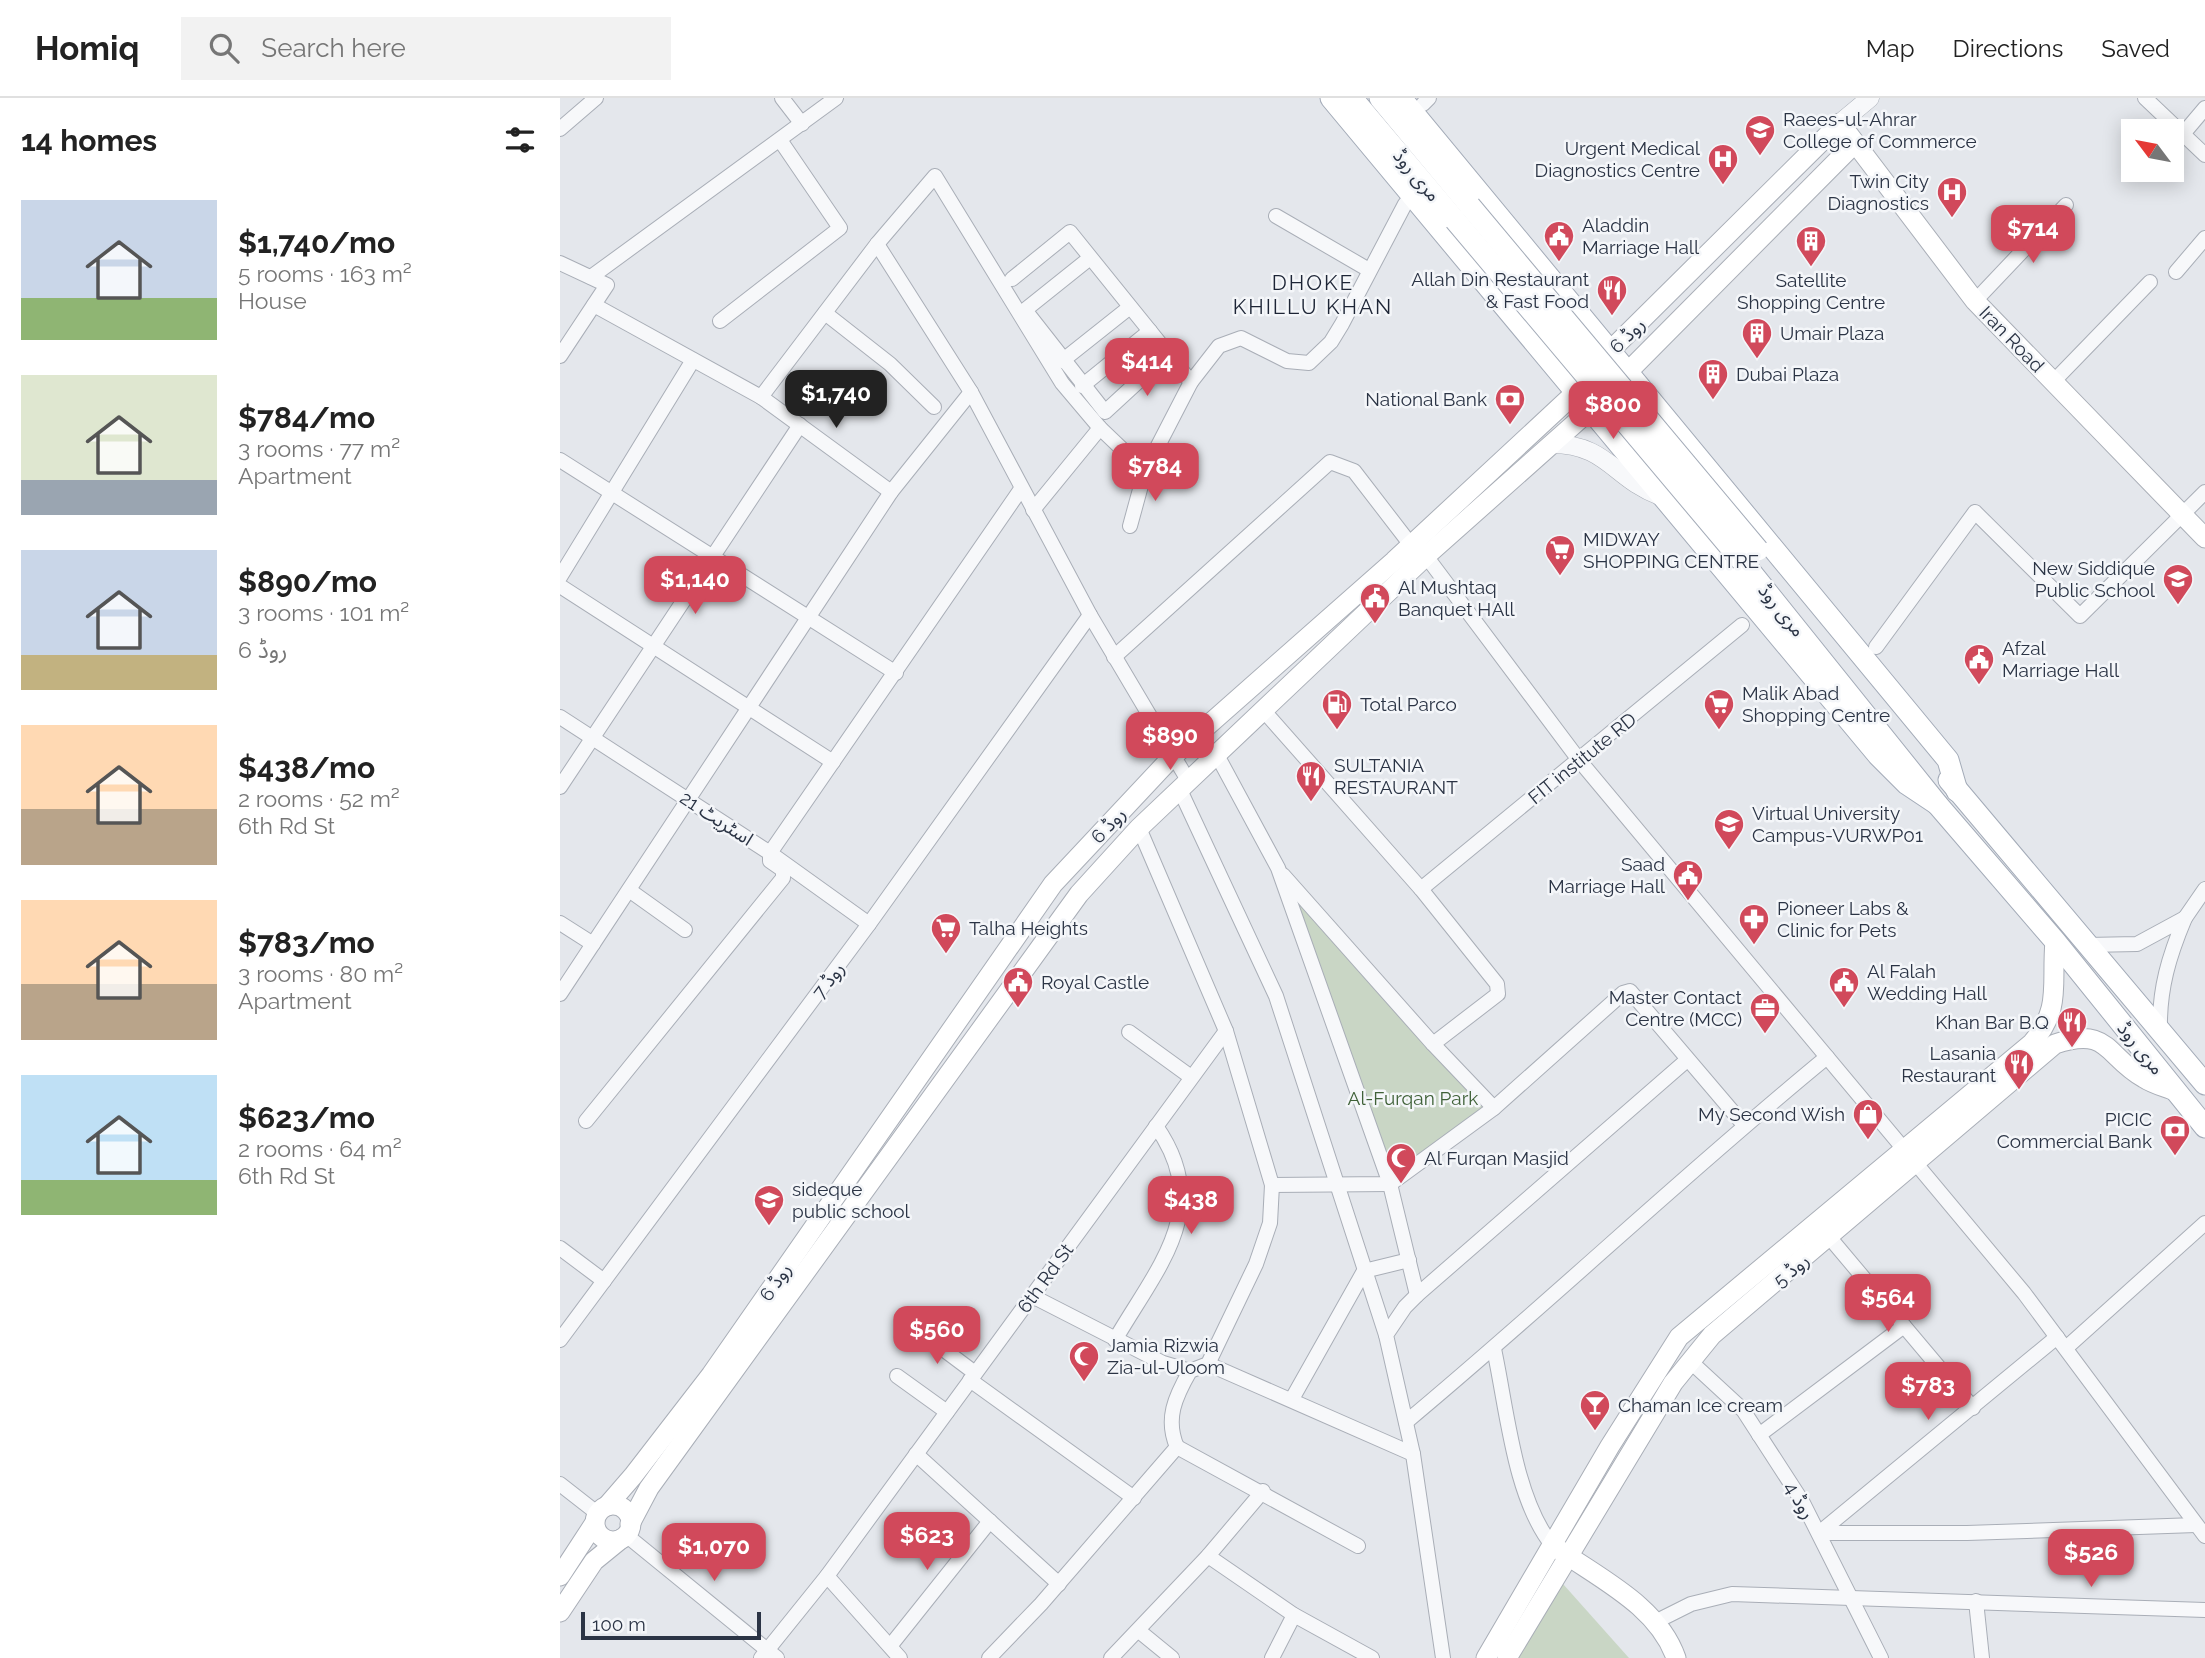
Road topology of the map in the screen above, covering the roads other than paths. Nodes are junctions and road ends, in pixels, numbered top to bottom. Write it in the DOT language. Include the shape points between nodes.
graph roads {
  1 [pos="596,98"];
  2 [pos="782,98"];
  3 [pos="836,98"];
  4 [pos="1331,98"];
  5 [pos="1352,98"];
  6 [pos="1380,98"];
  7 [pos="1401,98"];
  8 [pos="1870,98"];
  9 [pos="2145,98"];
  10 [pos="2205,108"];
  11 [pos="2167,119"];
  12 [pos="1840,123"];
  13 [pos="802,124"];
  14 [pos="560,129"];
  15 [pos="2184,133"];
  16 [pos="2184,135"];
  17 [pos="780,140"];
  18 [pos="1856,143"];
  19 [pos="2205,155"];
  20 [pos="1405,204"];
  21 [pos="2066,205"];
  22 [pos="1463,213"];
  23 [pos="1276,216"];
  24 [pos="2205,238"];
  25 [pos="877,244"];
  26 [pos="1090,258"];
  27 [pos="560,263"];
  28 [pos="1369,271"];
  29 [pos="2176,272"];
  30 [pos="590,277"];
  31 [pos="1012,279"];
  32 [pos="2150,282"];
  33 [pos="1975,301"];
  34 [pos="594,305"];
  35 [pos="1130,307"];
  36 [pos="825,313"];
  37 [pos="720,321"];
  38 [pos="1150,331"];
  39 [pos="1612,350"];
  40 [pos="1168,354"];
  41 [pos="560,356"];
  42 [pos="693,360"];
  43 [pos="1062,361"];
  44 [pos="1628,371"];
  45 [pos="1191,382"];
  46 [pos="2053,382"];
  47 [pos="1082,386"];
  48 [pos="971,392"];
  49 [pos="1576,393"];
  50 [pos="761,397"];
  51 [pos="934,407"];
  52 [pos="1589,411"];
  53 [pos="800,425"];
  54 [pos="1100,428"];
  55 [pos="1552,444"];
  56 [pos="1693,451"];
  57 [pos="560,460"];
  58 [pos="1145,471"];
  59 [pos="1021,489"];
  60 [pos="1656,491"];
  61 [pos="610,492"];
  62 [pos="891,492"];
  63 [pos="2205,492"];
  64 [pos="1033,510"];
  65 [pos="2183,515"];
  66 [pos="1130,526"];
  67 [pos="2205,538"];
  68 [pos="1418,551"];
  69 [pos="1750,555"];
  70 [pos="712,557"];
  71 [pos="560,577"];
  72 [pos="560,586"];
  73 [pos="1090,615"];
  74 [pos="808,617"];
  75 [pos="1742,625"];
  76 [pos="654,646"];
  77 [pos="1876,647"];
  78 [pos="1114,657"];
  79 [pos="896,673"];
  80 [pos="749,707"];
  81 [pos="1264,712"];
  82 [pos="560,717"];
  83 [pos="593,738"];
  84 [pos="1217,755"];
  85 [pos="1172,757"];
  86 [pos="1579,760"];
  87 [pos="834,762"];
  88 [pos="1185,786"];
  89 [pos="560,787"];
  90 [pos="1957,791"];
  91 [pos="689,799"];
  92 [pos="1937,804"];
  93 [pos="1139,828"];
  94 [pos="770,853"];
  95 [pos="1278,868"];
  96 [pos="1421,889"];
  97 [pos="629,890"];
  98 [pos="2205,890"];
  99 [pos="2185,918"];
  100 [pos="560,923"];
  101 [pos="869,924"];
  102 [pos="685,930"];
  103 [pos="2055,941"];
  104 [pos="593,944"];
  105 [pos="2087,945"];
  106 [pos="560,994"];
  107 [pos="2160,1030"];
  108 [pos="1226,1031"];
  109 [pos="1129,1032"];
  110 [pos="1433,1044"];
  111 [pos="1827,1057"];
  112 [pos="1687,1060"];
  113 [pos="1191,1077"];
  114 [pos="2205,1084"];
  115 [pos="2175,1091"];
  116 [pos="1494,1108"];
  117 [pos="586,1121"];
  118 [pos="1744,1125"];
  119 [pos="1156,1126"];
  120 [pos="2205,1127"];
  121 [pos="1910,1157"];
  122 [pos="1336,1184"];
  123 [pos="1390,1184"];
  124 [pos="1272,1185"];
  125 [pos="2205,1223"];
  126 [pos="1830,1238"];
  127 [pos="560,1248"];
  128 [pos="1409,1260"];
  129 [pos="1364,1271"];
  130 [pos="604,1280"];
  131 [pos="1417,1295"];
  132 [pos="1032,1296"];
  133 [pos="1904,1326"];
  134 [pos="919,1331"];
  135 [pos="1387,1335"];
  136 [pos="560,1340"];
  137 [pos="1115,1340"];
  138 [pos="2062,1342"];
  139 [pos="1494,1349"];
  140 [pos="1691,1362"];
  141 [pos="1208,1364"];
  142 [pos="1190,1371"];
  143 [pos="897,1376"];
  144 [pos="973,1377"];
  145 [pos="1292,1399"];
  146 [pos="1973,1408"];
  147 [pos="947,1412"];
  148 [pos="1406,1422"];
  149 [pos="1759,1435"];
  150 [pos="1177,1447"];
  151 [pos="916,1454"];
  152 [pos="1413,1454"];
  153 [pos="560,1484"];
  154 [pos="1263,1492"];
  155 [pos="1134,1497"];
  156 [pos="599,1514"];
  157 [pos="990,1521"];
  158 [pos="2200,1531"];
  159 [pos="1819,1532"];
  160 [pos="626,1533"];
  161 [pos="1359,1546"];
  162 [pos="1559,1550"];
  163 [pos="1208,1556"];
  164 [pos="560,1576"];
  165 [pos="827,1576"];
  166 [pos="1059,1584"];
  167 [pos="1850,1597"];
  168 [pos="1976,1601"];
  169 [pos="2205,1610"];
  170 [pos="560,1612"];
  171 [pos="1294,1615"];
  172 [pos="1653,1623"];
  173 [pos="1139,1631"];
  174 [pos="891,1645"];
  175 [pos="769,1655"];
  176 [pos="1366,1656"];
  177 [pos="900,1658"];
  178 [pos="989,1658"];
  179 [pos="1111,1658"];
  180 [pos="1172,1658"];
  181 [pos="1272,1658"];
  182 [pos="1443,1658"];
  183 [pos="1486,1658"];
  184 [pos="1507,1658"];
  185 [pos="1676,1658"];
  186 [pos="1881,1658"];
  187 [pos="1982,1658"];
  188 [pos="1987,1658"];
  1 -- 14 [label="street"];
  2 -- 13 [label="street"];
  3 -- 13 [label="street"];
  4 -- 49 [label="main road"];
  5 -- 22 [label="main road, مری روڈ"];
  6 -- 22 [label="main road, مری روڈ"];
  7 -- 39 [label="main road"];
  8 -- 12 [label="street"];
  9 -- 11 [label="street"];
  10 -- 15 [label="street"];
  12 -- 18 [label="main road, Iran Road"];
  12 -- 39 [label="main road, روڈ 6"];
  13 -- 17 [label="street"];
  16 -- 19 [label="street"];
  17 -- 30 [label="street"];
  17 -- 37 [label="street" via="840,228"];
  18 -- 33 [label="main road, Iran Road"];
  18 -- 44 [label="main road, روڈ 6"];
  20 -- 28 [label="street"];
  21 -- 33 [label="street"];
  22 -- 69 [label="main road, مری روڈ, bridge"];
  23 -- 28 [label="street"];
  24 -- 29 [label="street"];
  25 -- 36 [label="street"];
  25 -- 48 [label="street"];
  25 -- 54 [label="street" via="932,177 938,177 1062,383"];
  26 -- 31 [label="street" via="1070,232"];
  26 -- 35 [label="street"];
  26 -- 43 [label="street" via="1025,310"];
  27 -- 30 [label="street"];
  28 -- 45 [label="street" via="1331,342 1309,363 1299,365 1241,338 1219,346"];
  30 -- 34 [label="street" via="607,285"];
  32 -- 46 [label="street"];
  33 -- 46 [label="main road, Iran Road"];
  34 -- 41 [label="street"];
  34 -- 42 [label="street"];
  35 -- 38 [label="street"];
  35 -- 43 [label="street"];
  36 -- 50 [label="street"];
  36 -- 51 [label="street" via="890,364"];
  38 -- 40 [label="street"];
  38 -- 47 [label="street"];
  39 -- 44 [label="main road"];
  39 -- 49 [label="main road, روڈ 6"];
  40 -- 45 [label="street"];
  40 -- 47 [label="street" via="1105,412"];
  42 -- 50 [label="street"];
  42 -- 61 [label="street"];
  43 -- 47 [label="street"];
  44 -- 52 [label="main road, روڈ 6"];
  44 -- 56 [label="main road"];
  45 -- 58 [label="street"];
  46 -- 65 [label="main road, Iran Road"];
  48 -- 59 [label="street"];
  48 -- 62 [label="street"];
  49 -- 52 [label="main road"];
  49 -- 68 [label="main road, روڈ 6"];
  50 -- 53 [label="street"];
  52 -- 55 [label="main road, روڈ 6"];
  52 -- 60 [label="main road"];
  53 -- 62 [label="street"];
  53 -- 70 [label="street"];
  54 -- 58 [label="street"];
  54 -- 64 [label="street"];
  55 -- 60 [label="street" via="1572,444 1596,453 1634,483"];
  55 -- 68 [label="main road, روڈ 6"];
  56 -- 60 [label="main road" via="1676,444 1657,454 1648,472"];
  56 -- 90 [label="main road" via="1948,760"];
  57 -- 61 [label="street"];
  58 -- 66 [label="street"];
  59 -- 64 [label="street"];
  59 -- 79 [label="street"];
  60 -- 92 [label="main road" via="1878,755 1907,784"];
  61 -- 70 [label="street"];
  61 -- 71 [label="street"];
  62 -- 74 [label="street"];
  63 -- 65 [label="street"];
  64 -- 73 [label="street"];
  65 -- 67 [label="main road, Iran Road"];
  65 -- 77 [label="street" via="2080,616 1975,512"];
  68 -- 78 [label="street" via="1354,471 1330,461"];
  68 -- 81 [label="main road, روڈ 6"];
  68 -- 85 [label="main road, روڈ 6"];
  68 -- 86 [label="street"];
  69 -- 90 [label="main road, مری روڈ"];
  69 -- 92 [label="main road, مری روڈ"];
  70 -- 74 [label="street"];
  70 -- 76 [label="street"];
  72 -- 76 [label="street"];
  73 -- 78 [label="street"];
  73 -- 101 [label="street, روڈ 7"];
  74 -- 79 [label="street"];
  74 -- 80 [label="street"];
  75 -- 86 [label="street, FIT institute RD"];
  76 -- 80 [label="street"];
  76 -- 83 [label="street"];
  78 -- 85 [label="street"];
  79 -- 87 [label="street"];
  80 -- 87 [label="street"];
  80 -- 91 [label="street"];
  81 -- 84 [label="main road, روڈ 6"];
  81 -- 96 [label="street"];
  82 -- 83 [label="street, اسٹریٹ 21"];
  83 -- 89 [label="street"];
  83 -- 91 [label="street, اسٹریٹ 21"];
  84 -- 88 [label="main road, روڈ 6"];
  84 -- 95 [label="street"];
  85 -- 88 [label="street"];
  85 -- 156 [label="main road, روڈ 6" via="1053,884 711,1375"];
  86 -- 96 [label="street, FIT institute RD"];
  86 -- 111 [label="street"];
  87 -- 94 [label="street"];
  88 -- 93 [label="main road, روڈ 6"];
  88 -- 122 [label="street" via="1276,996"];
  90 -- 105 [label="main road, مری روڈ"];
  91 -- 94 [label="street, اسٹریٹ 21"];
  91 -- 97 [label="street"];
  92 -- 103 [label="main road, مری روڈ"];
  93 -- 108 [label="street"];
  93 -- 160 [label="main road, روڈ 6" via="1079,894 974,1037 649,1488"];
  94 -- 101 [label="street, اسٹریٹ 21"];
  94 -- 117 [label="street" via="770,861 783,870 783,878"];
  95 -- 110 [label="street"];
  95 -- 123 [label="street"];
  96 -- 110 [label="street" via="1500,988"];
  97 -- 102 [label="street"];
  97 -- 104 [label="street"];
  98 -- 99 [label="street"];
  99 -- 105 [label="street" via="2137,944"];
  99 -- 107 [label="street" via="2163,977"];
  100 -- 104 [label="street"];
  101 -- 130 [label="street, روڈ 7"];
  103 -- 115 [label="main road, مری روڈ"];
  103 -- 121 [label="main road, روڈ 5" via="2053,1009 2046,1027"];
  104 -- 106 [label="street"];
  105 -- 107 [label="main road, مری روڈ"];
  107 -- 114 [label="main road, مری روڈ"];
  108 -- 113 [label="street, 6th Rd St"];
  108 -- 124 [label="street"];
  109 -- 113 [label="street"];
  110 -- 116 [label="street"];
  111 -- 118 [label="street"];
  111 -- 121 [label="street"];
  112 -- 116 [label="street" via="1630,990"];
  112 -- 118 [label="street"];
  112 -- 131 [label="street"];
  113 -- 119 [label="street, 6th Rd St"];
  115 -- 120 [label="main road, مری روڈ"];
  115 -- 121 [label="main road, روڈ 5" via="2143,1078 2102,1042 2080,1036 2055,1044"];
  116 -- 123 [label="street"];
  118 -- 139 [label="street"];
  119 -- 132 [label="street, 6th Rd St"];
  119 -- 137 [label="street" via="1176,1162 1183,1188 1181,1214 1166,1253"];
  121 -- 126 [label="main road, روڈ 5"];
  121 -- 138 [label="street"];
  121 -- 162 [label="main road, روڈ 5" via="1679,1337"];
  122 -- 123 [label="street"];
  122 -- 124 [label="street"];
  122 -- 129 [label="street"];
  123 -- 128 [label="street"];
  124 -- 141 [label="street" via="1270,1223 1256,1264"];
  125 -- 138 [label="street"];
  126 -- 133 [label="street"];
  126 -- 140 [label="main road, روڈ 5" via="1712,1335"];
  127 -- 130 [label="street"];
  128 -- 129 [label="street"];
  128 -- 131 [label="street"];
  129 -- 135 [label="street"];
  129 -- 145 [label="street"];
  130 -- 136 [label="street, روڈ 7"];
  131 -- 135 [label="street"];
  132 -- 137 [label="street"];
  132 -- 144 [label="street, 6th Rd St"];
  133 -- 146 [label="street"];
  133 -- 149 [label="street"];
  134 -- 144 [label="street"];
  135 -- 148 [label="street"];
  137 -- 142 [label="street"];
  138 -- 146 [label="street"];
  138 -- 158 [label="street"];
  139 -- 148 [label="street"];
  139 -- 162 [label="street" via="1521,1477 1538,1527"];
  140 -- 149 [label="street, روڈ 4" via="1743,1410"];
  140 -- 162 [label="main road, روڈ 5" via="1672,1382"];
  141 -- 142 [label="street"];
  141 -- 145 [label="street"];
  142 -- 150 [label="street" via="1171,1410 1169,1430"];
  143 -- 147 [label="street"];
  144 -- 147 [label="street, 6th Rd St"];
  144 -- 155 [label="street"];
  145 -- 152 [label="street"];
  146 -- 159 [label="street"];
  147 -- 151 [label="street, 6th Rd St"];
  148 -- 152 [label="street"];
  149 -- 159 [label="street, روڈ 4"];
  150 -- 154 [label="street"];
  150 -- 155 [label="street"];
  151 -- 157 [label="street"];
  151 -- 165 [label="street, 6th Rd St"];
  152 -- 182 [label="street"];
  153 -- 156 [label="street"];
  154 -- 161 [label="street"];
  154 -- 163 [label="street"];
  155 -- 166 [label="street"];
  156 -- 160 [label="main road" via="624,1508"];
  156 -- 160 [label="main road" via="601,1537 614,1541"];
  156 -- 164 [label="main road, روڈ 6"];
  157 -- 166 [label="street"];
  157 -- 174 [label="street"];
  158 -- 159 [label="street"];
  159 -- 167 [label="street, روڈ 4"];
  160 -- 170 [label="main road, روڈ 6" via="594,1562"];
  160 -- 175 [label="street"];
  162 -- 172 [label="main road" via="1617,1588"];
  162 -- 183 [label="main road, روڈ 5"];
  162 -- 184 [label="main road, روڈ 5"];
  163 -- 171 [label="street"];
  163 -- 173 [label="street"];
  165 -- 174 [label="street"];
  165 -- 175 [label="street, 6th Rd St"];
  166 -- 178 [label="street"];
  167 -- 168 [label="street"];
  167 -- 172 [label="street" via="1732,1594 1690,1604"];
  167 -- 186 [label="street, روڈ 4"];
  168 -- 169 [label="street"];
  168 -- 187 [label="street"];
  171 -- 176 [label="street"];
  171 -- 181 [label="street"];
  172 -- 185 [label="main road" via="1670,1642"];
  173 -- 179 [label="street"];
  173 -- 180 [label="street"];
  174 -- 177 [label="street"];
  187 -- 188 [label="street"];
}
